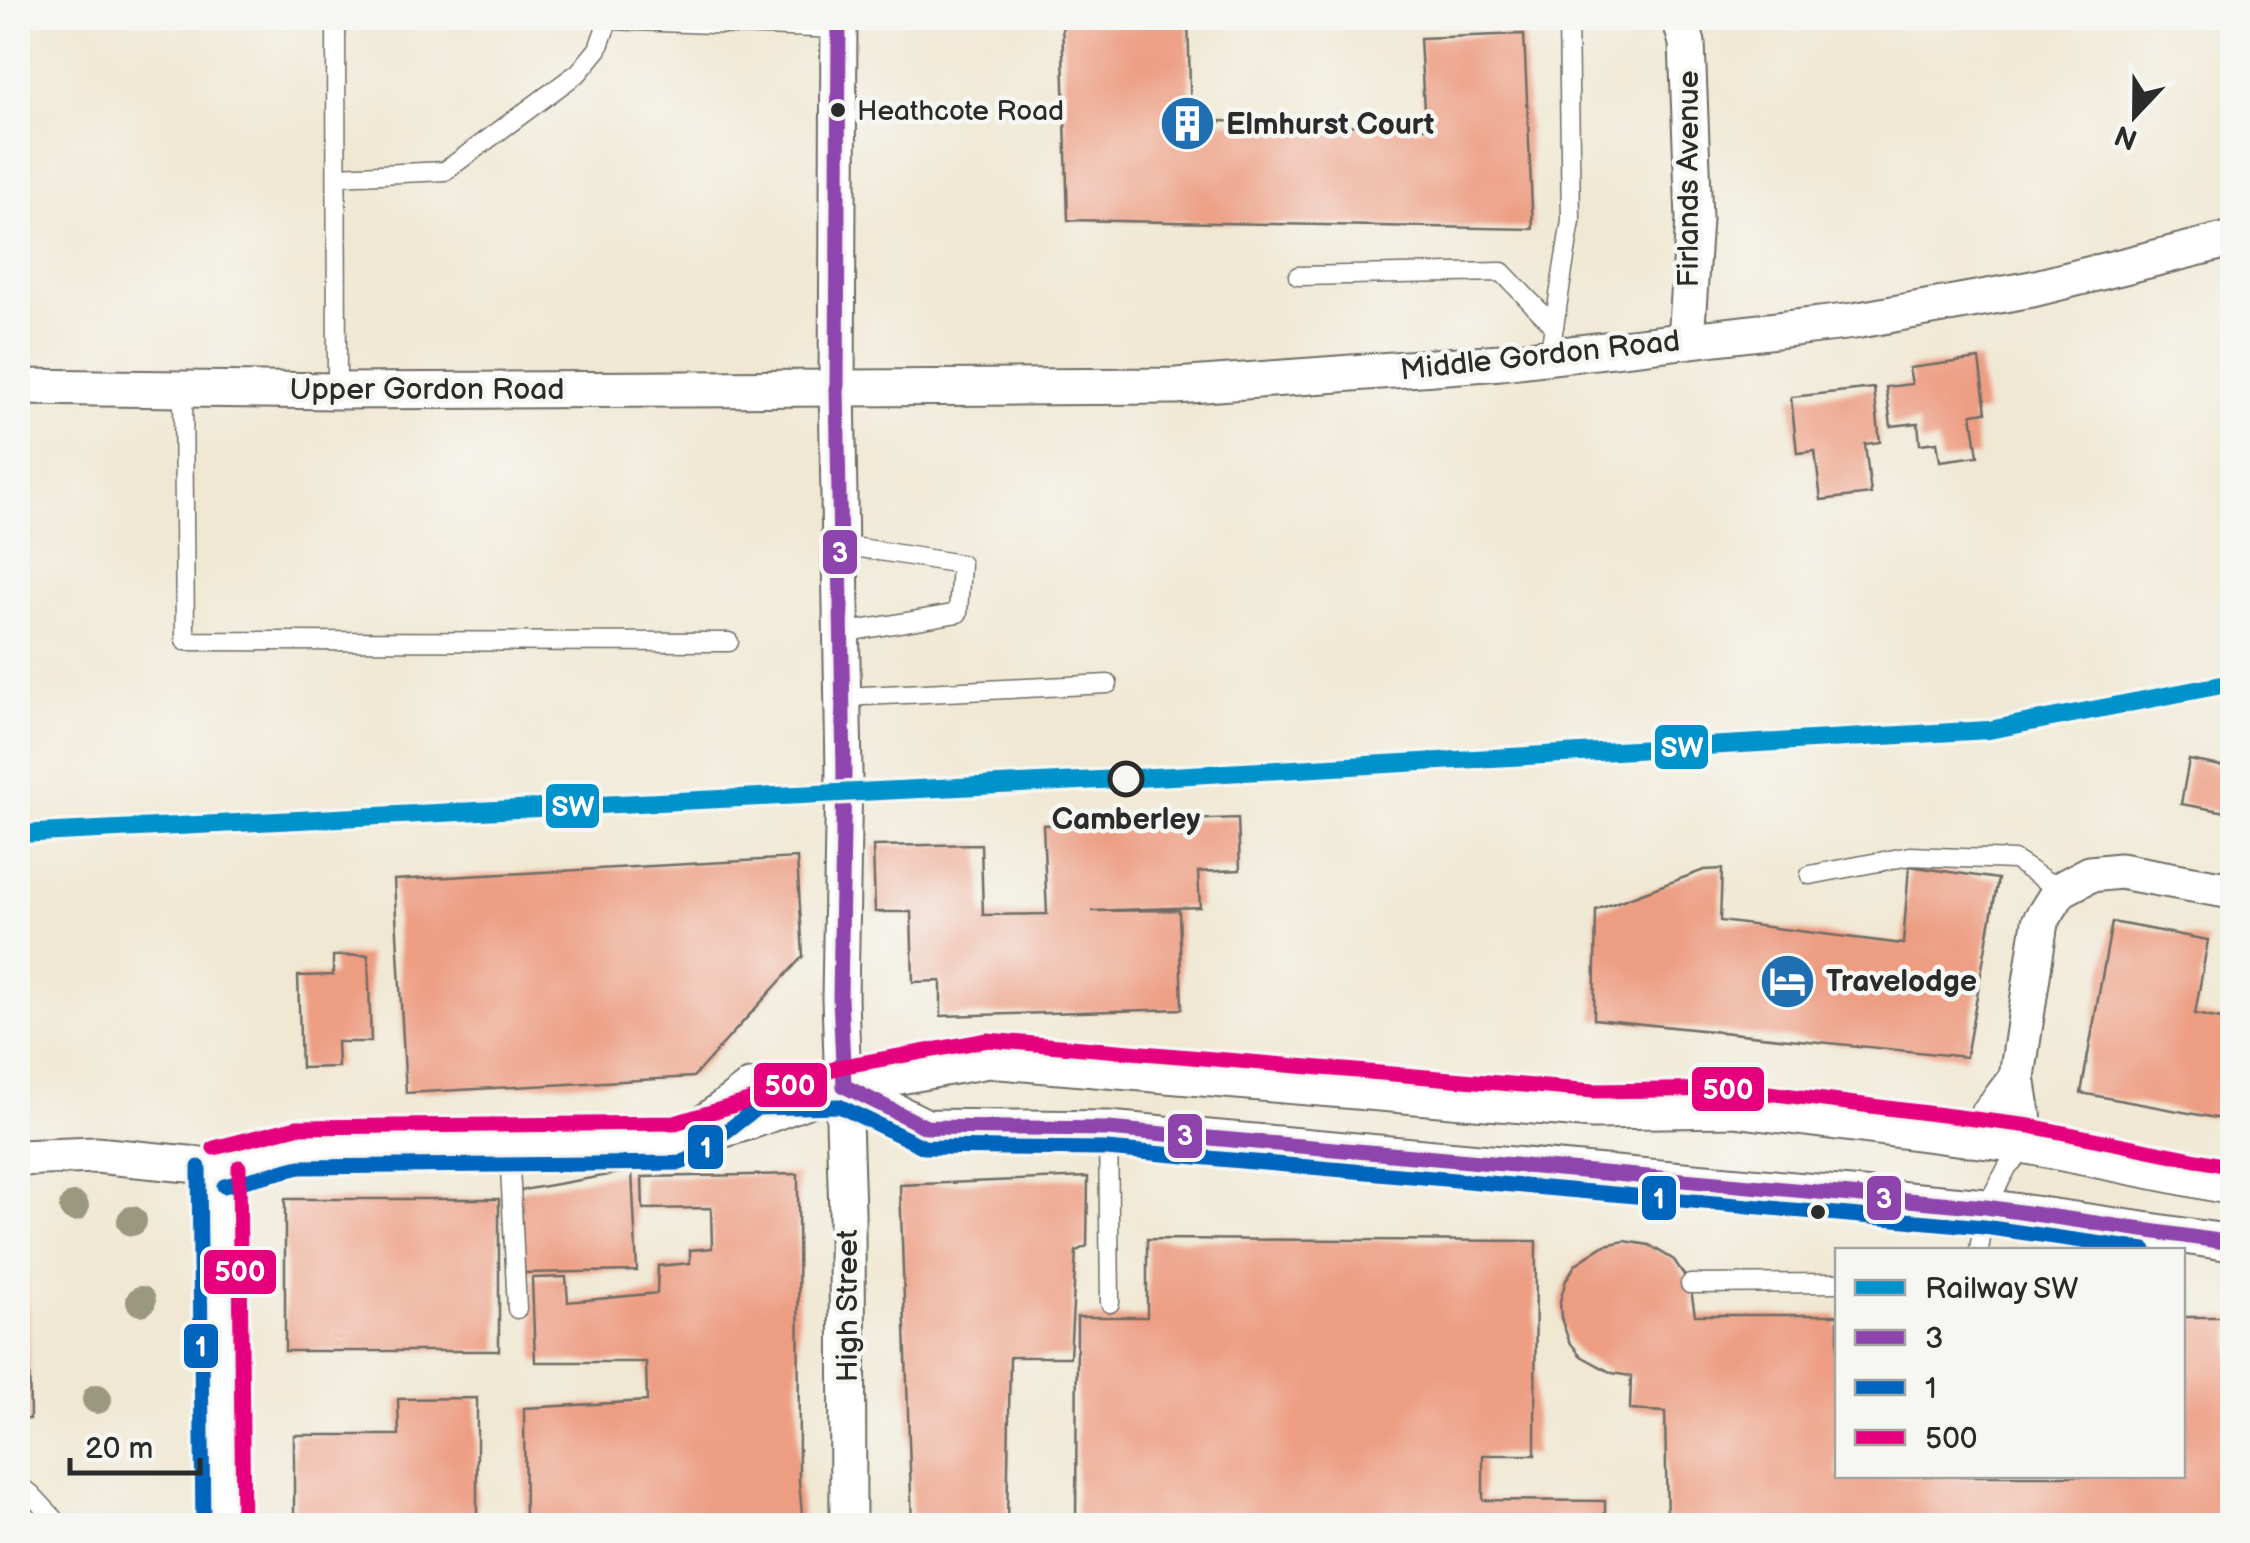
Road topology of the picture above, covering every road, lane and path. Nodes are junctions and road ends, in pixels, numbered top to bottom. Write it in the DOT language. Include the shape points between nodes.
graph roads {
  1 [pos="336,18"];
  2 [pos="1568,18"];
  3 [pos="1680,18"];
  4 [pos="609,19"];
  5 [pos="839,23"];
  6 [pos="337,176"];
  7 [pos="2232,239"];
  8 [pos="1298,276"];
  9 [pos="1552,341"];
  10 [pos="1686,341"];
  11 [pos="18,387"];
  12 [pos="838,387"];
  13 [pos="183,389"];
  14 [pos="337,391"];
  15 [pos="840,545"];
  16 [pos="842,633"];
  17 [pos="729,642"];
  18 [pos="1108,684"];
  19 [pos="844,697"];
  20 [pos="1810,875"];
  21 [pos="2060,890"];
  22 [pos="2232,891"];
  23 [pos="1110,1070"];
  24 [pos="2017,1077"];
  25 [pos="844,1086"];
  26 [pos="1108,1129"];
  27 [pos="1970,1138"];
  28 [pos="509,1146"];
  29 [pos="2028,1146"];
  30 [pos="18,1158"];
  31 [pos="219,1167"];
  32 [pos="2232,1187"];
  33 [pos="1986,1207"];
  34 [pos="2232,1242"];
  35 [pos="1979,1248"];
  36 [pos="1835,1282"];
  37 [pos="1690,1284"];
  38 [pos="1110,1303"];
  39 [pos="517,1309"];
  40 [pos="18,1486"];
  41 [pos="61,1526"];
  42 [pos="223,1526"];
  43 [pos="848,1526"];
  1 -- 6 [label="lane"];
  2 -- 9 [label="lane" via="1571,220"];
  3 -- 10 [label="street, Firlands Avenue" via="1694,219"];
  4 -- 5 [label="lane"];
  4 -- 6 [label="lane" via="598,49 578,72 444,171"];
  5 -- 12 [label="street"];
  6 -- 14 [label="lane"];
  7 -- 10 [label="street, Middle Gordon Road" via="2032,289 1854,321"];
  8 -- 9 [label="lane" via="1502,272"];
  9 -- 10 [label="street, Middle Gordon Road"];
  9 -- 12 [label="street, Middle Gordon Road" via="1176,386"];
  11 -- 13 [label="street, Upper Gordon Road"];
  12 -- 14 [label="street, Upper Gordon Road"];
  12 -- 15 [label="street"];
  13 -- 14 [label="street, Upper Gordon Road"];
  13 -- 17 [label="lane" via="185,641"];
  15 -- 16 [label="street"];
  15 -- 16 [label="lane" via="961,564 958,613"];
  16 -- 19 [label="street"];
  18 -- 19 [label="lane"];
  19 -- 25 [label="street"];
  20 -- 21 [label="lane" via="1910,856 2014,860"];
  21 -- 22 [label="street" via="2090,874 2120,871"];
  21 -- 24 [label="street" via="2040,922"];
  23 -- 25 [label="street" via="988,1060"];
  23 -- 26 [label="street"];
  23 -- 27 [label="street" via="1593,1111 1734,1110"];
  24 -- 27 [label="street"];
  24 -- 29 [label="street"];
  25 -- 26 [label="street" via="926,1127"];
  25 -- 28 [label="street" via="678,1143"];
  25 -- 43 [label="street, High Street"];
  26 -- 33 [label="street"];
  26 -- 38 [label="lane"];
  27 -- 29 [label="street"];
  28 -- 31 [label="street" via="298,1147"];
  28 -- 39 [label="lane"];
  29 -- 32 [label="street"];
  29 -- 33 [label="lane" via="2008,1166"];
  30 -- 31 [label="street" via="96,1156"];
  31 -- 42 [label="street"];
  33 -- 34 [label="street"];
  33 -- 35 [label="lane"];
  36 -- 37 [label="lane"];
  40 -- 41 [label="lane"];
}
